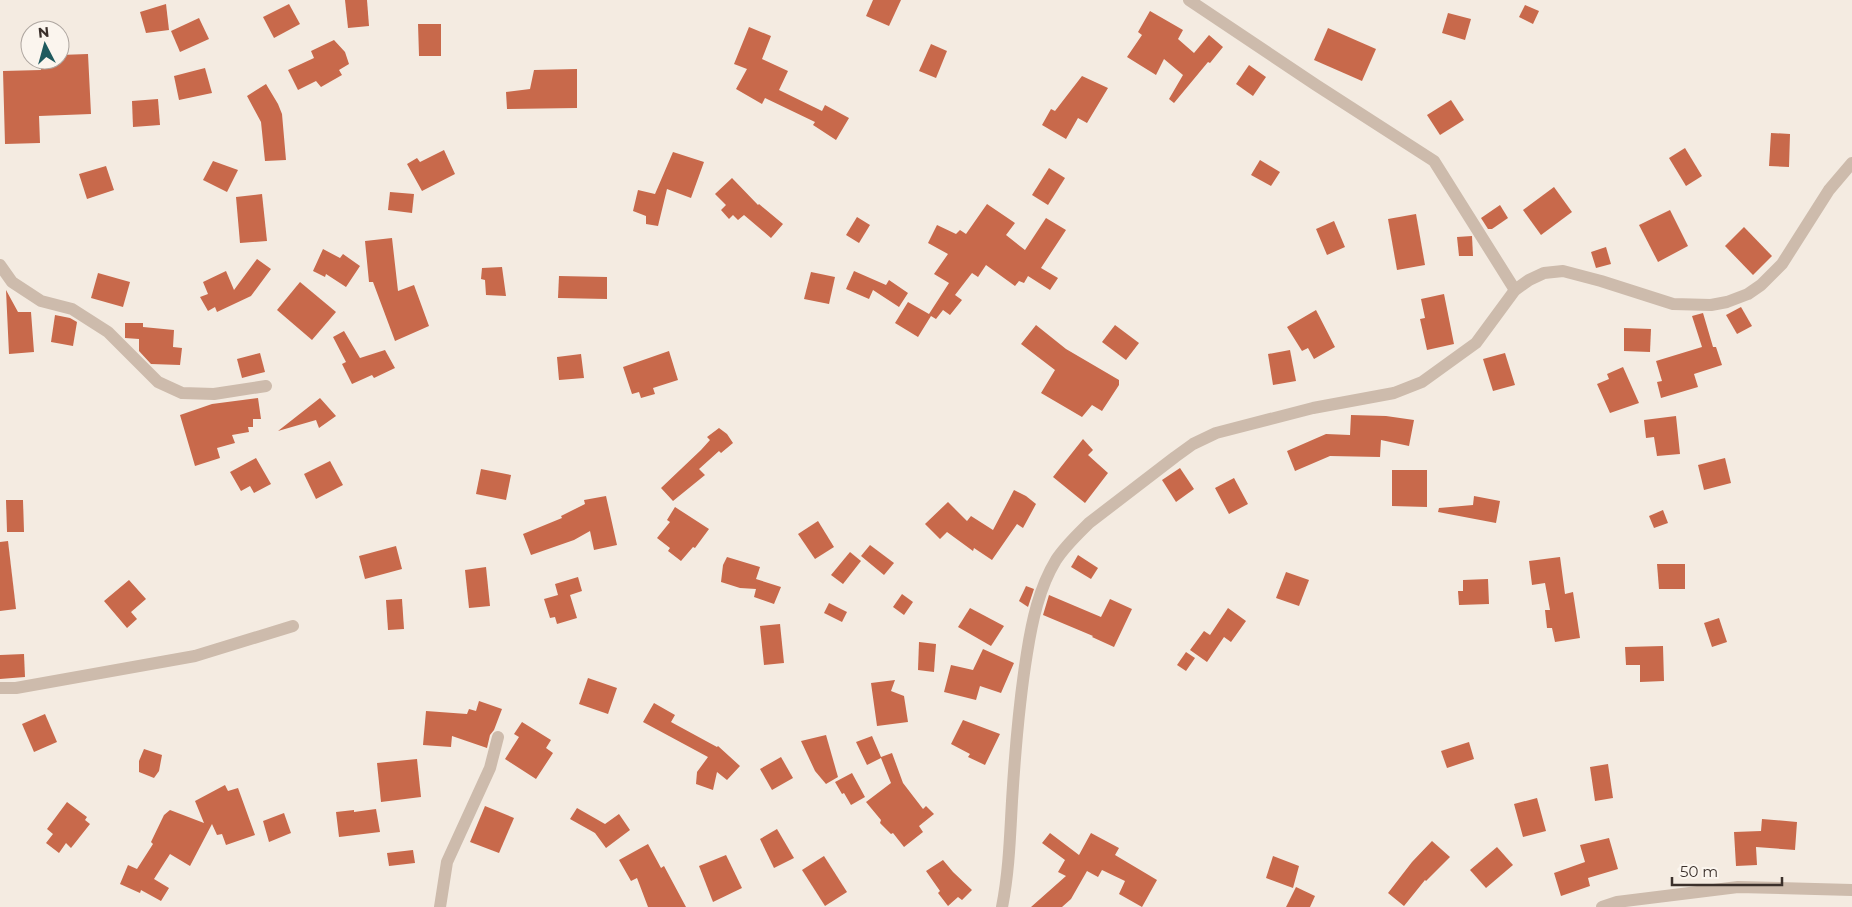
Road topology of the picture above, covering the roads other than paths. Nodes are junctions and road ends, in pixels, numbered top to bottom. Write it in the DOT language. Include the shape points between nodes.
graph roads {
  1 [pos="1189,0"];
  2 [pos="1852,163"];
  3 [pos="0,265"];
  4 [pos="1515,290"];
  5 [pos="266,386"];
  6 [pos="293,626"];
  7 [pos="0,688"];
  8 [pos="498,737"];
  9 [pos="1852,890"];
  10 [pos="440,907"];
  11 [pos="1002,907"];
  12 [pos="1602,907"];
  1 -- 4 [label="street" via="1434,161"];
  2 -- 4 [label="street" via="1829,190 1782,264 1748,294 1727,302 1673,304 1564,271 1544,273"];
  3 -- 5 [label="street" via="12,282 41,301 72,309 108,332 158,382 182,393 214,394"];
  4 -- 11 [label="street" via="1476,343 1422,382 1394,393 1313,408 1216,433 1175,457 1089,523 1072,540 1045,582 1032,621 1014,763 1008,867"];
  6 -- 7 [label="street" via="195,656"];
  8 -- 10 [label="street" via="490,768 447,862"];
  9 -- 12 [label="street" via="1738,887 1617,902"];
}
